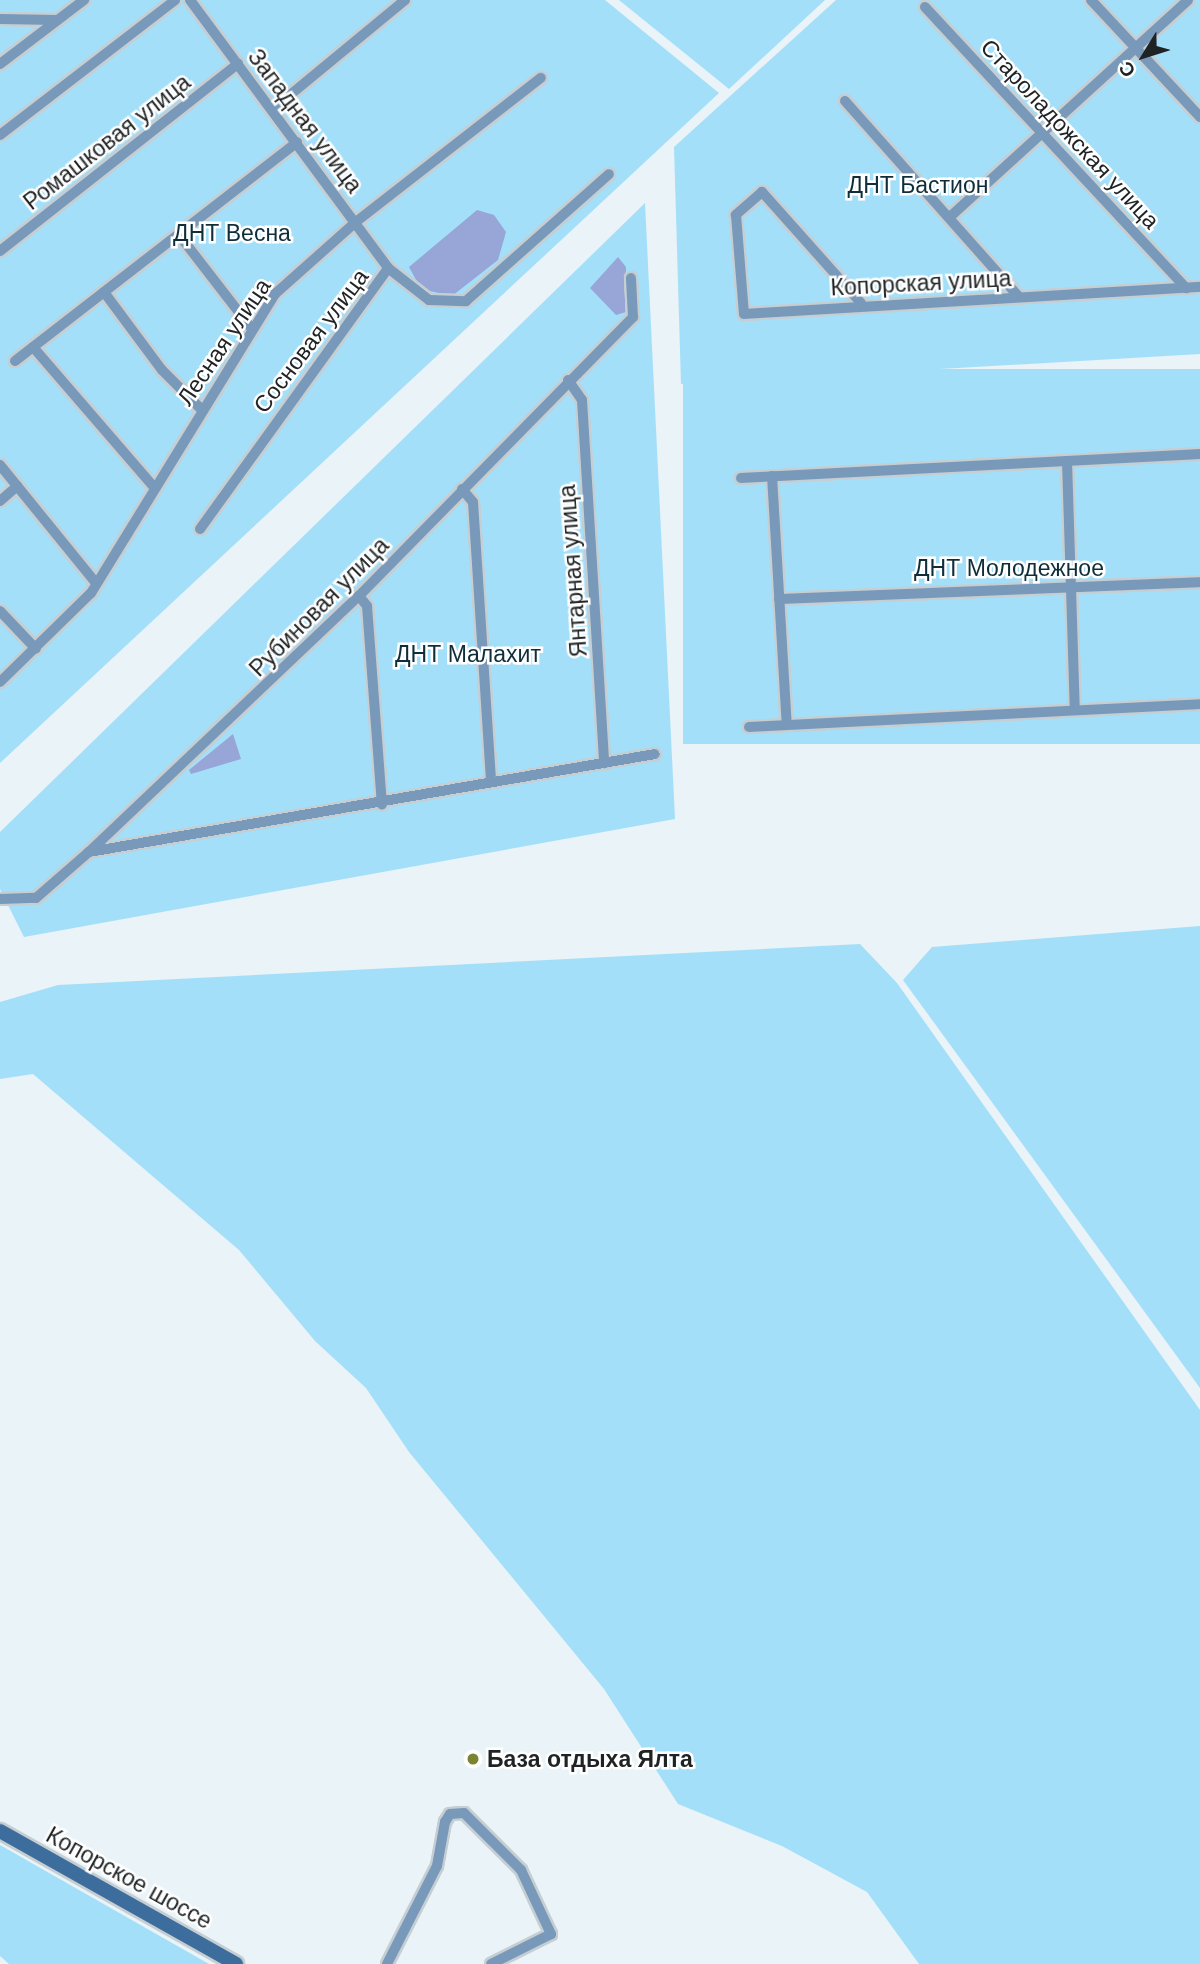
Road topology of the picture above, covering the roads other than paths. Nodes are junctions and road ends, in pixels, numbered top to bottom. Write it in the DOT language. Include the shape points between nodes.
graph roads {
  1 [pos="84,0"];
  2 [pos="175,0"];
  3 [pos="405,0"];
  4 [pos="1091,0"];
  5 [pos="1188,0"];
  6 [pos="193,1"];
  7 [pos="925,7"];
  8 [pos="0,19"];
  9 [pos="57,20"];
  10 [pos="1136,46"];
  11 [pos="0,64"];
  12 [pos="238,64"];
  13 [pos="541,78"];
  14 [pos="845,101"];
  15 [pos="273,109"];
  16 [pos="1200,117"];
  17 [pos="1044,131"];
  18 [pos="0,135"];
  19 [pos="297,142"];
  20 [pos="609,174"];
  21 [pos="952,215"];
  22 [pos="356,221"];
  23 [pos="180,236"];
  24 [pos="0,251"];
  25 [pos="388,268"];
  26 [pos="631,278"];
  27 [pos="1200,287"];
  28 [pos="1186,288"];
  29 [pos="104,292"];
  30 [pos="1019,297"];
  31 [pos="861,303"];
  32 [pos="251,328"];
  33 [pos="33,347"];
  34 [pos="15,361"];
  35 [pos="568,380"];
  36 [pos="201,409"];
  37 [pos="1200,454"];
  38 [pos="1067,461"];
  39 [pos="0,465"];
  40 [pos="772,476"];
  41 [pos="741,478"];
  42 [pos="17,486"];
  43 [pos="154,487"];
  44 [pos="462,489"];
  45 [pos="0,500"];
  46 [pos="200,529"];
  47 [pos="95,582"];
  48 [pos="1200,582"];
  49 [pos="1071,589"];
  50 [pos="359,596"];
  51 [pos="779,599"];
  52 [pos="0,611"];
  53 [pos="36,649"];
  54 [pos="0,682"];
  55 [pos="1200,704"];
  56 [pos="1075,710"];
  57 [pos="787,725"];
  58 [pos="750,727"];
  59 [pos="655,754"];
  60 [pos="604,763"];
  61 [pos="491,781"];
  62 [pos="382,803"];
  63 [pos="89,852"];
  64 [pos="0,899"];
  65 [pos="0,1831"];
  66 [pos="236,1964"];
  67 [pos="387,1964"];
  68 [pos="491,1964"];
  1 -- 9 [label="street"];
  2 -- 18 [label="street"];
  3 -- 15 [label="street"];
  4 -- 10 [label="street"];
  5 -- 10 [label="street"];
  6 -- 12 [label="street, Западная улица"];
  7 -- 17 [label="street, Староладожская улица"];
  8 -- 9 [label="street"];
  9 -- 11 [label="street"];
  10 -- 16 [label="street"];
  10 -- 17 [label="street"];
  12 -- 15 [label="street, Западная улица"];
  12 -- 24 [label="street, Ромашковая улица"];
  13 -- 22 [label="street, Лесная улица"];
  14 -- 21 [label="street"];
  15 -- 19 [label="street, Западная улица"];
  17 -- 21 [label="street"];
  17 -- 28 [label="street, Староладожская улица"];
  19 -- 22 [label="street, Западная улица"];
  19 -- 23 [label="street"];
  20 -- 25 [label="street, Сосновая улица" via="466,301 429,300"];
  21 -- 30 [label="street"];
  22 -- 25 [label="street, Западная улица"];
  22 -- 32 [label="street, Лесная улица" via="275,294"];
  23 -- 29 [label="street"];
  23 -- 32 [label="street"];
  25 -- 46 [label="street, Сосновая улица"];
  26 -- 35 [label="street, Рубиновая улица" via="633,317"];
  27 -- 28 [label="street, Копорская улица"];
  28 -- 30 [label="street, Копорская улица"];
  29 -- 33 [label="street"];
  29 -- 36 [label="street" via="162,370"];
  30 -- 31 [label="street, Копорская улица"];
  31 -- 31 [label="street, Копорская улица" via="744,314 736,215 762,192"];
  32 -- 36 [label="street, Лесная улица"];
  33 -- 34 [label="street"];
  33 -- 43 [label="street"];
  35 -- 44 [label="street, Рубиновая улица"];
  35 -- 60 [label="street, Янтарная улица" via="582,400"];
  36 -- 43 [label="street, Лесная улица"];
  37 -- 38 [label="street"];
  38 -- 40 [label="street"];
  38 -- 49 [label="street"];
  39 -- 42 [label="street"];
  40 -- 41 [label="street"];
  40 -- 51 [label="street"];
  42 -- 45 [label="street"];
  42 -- 47 [label="street"];
  43 -- 47 [label="street, Лесная улица"];
  44 -- 50 [label="street, Рубиновая улица"];
  44 -- 61 [label="street" via="473,502"];
  47 -- 53 [label="street, Лесная улица" via="68,621"];
  48 -- 49 [label="street"];
  49 -- 51 [label="street"];
  49 -- 56 [label="street"];
  50 -- 62 [label="street" via="367,606"];
  50 -- 63 [label="street, Рубиновая улица"];
  51 -- 57 [label="street"];
  52 -- 53 [label="street"];
  53 -- 54 [label="street, Лесная улица"];
  55 -- 56 [label="street"];
  56 -- 57 [label="street"];
  57 -- 58 [label="street"];
  59 -- 60 [label="street"];
  60 -- 61 [label="street"];
  61 -- 62 [label="street"];
  62 -- 63 [label="street"];
  63 -- 64 [label="street, Рубиновая улица" via="36,898"];
  65 -- 66 [label="main road, Копорское шоссе"];
  67 -- 68 [label="street" via="437,1866 450,1814 464,1814 521,1870 551,1934"];
}
